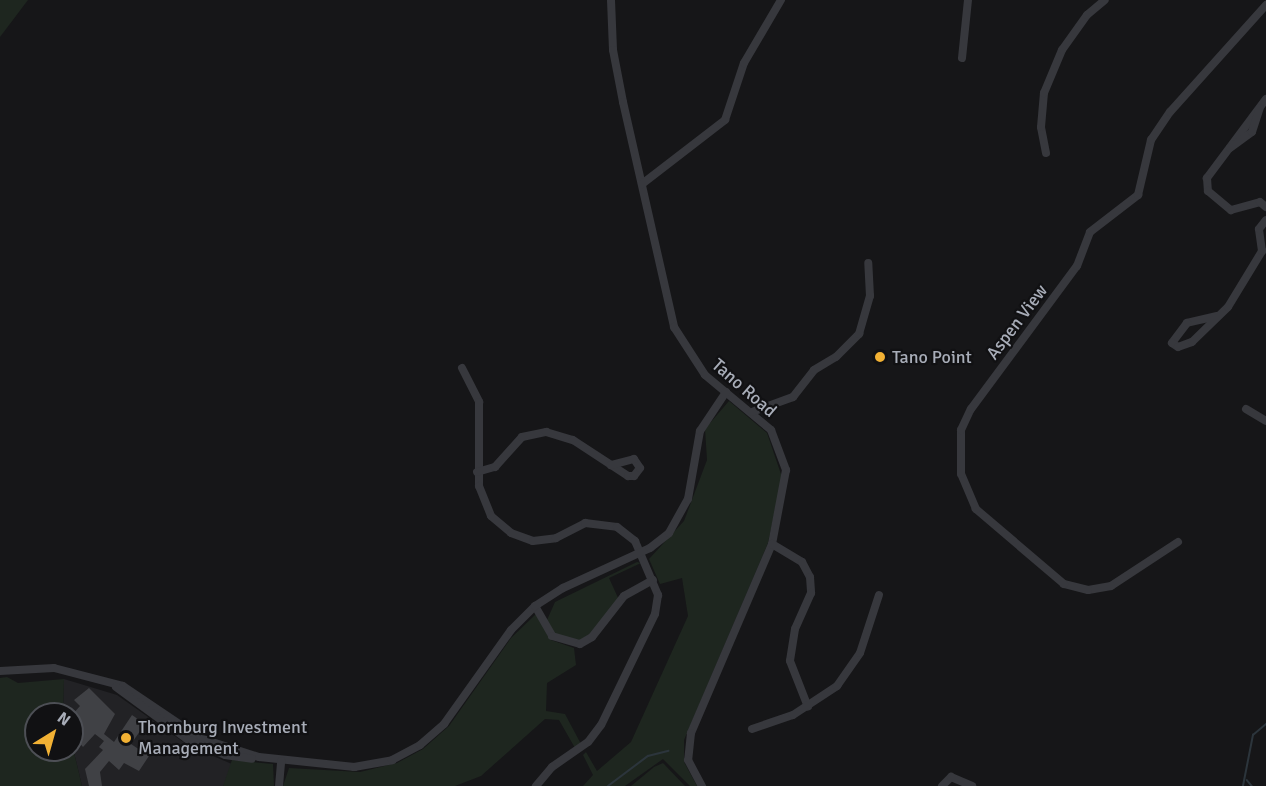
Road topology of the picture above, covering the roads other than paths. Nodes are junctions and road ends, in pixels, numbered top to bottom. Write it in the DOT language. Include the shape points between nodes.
graph roads {
  1 [pos="610,0"];
  2 [pos="781,0"];
  3 [pos="968,0"];
  4 [pos="1105,0"];
  5 [pos="1266,5"];
  6 [pos="963,57"];
  7 [pos="1266,99"];
  8 [pos="1046,153"];
  9 [pos="642,184"];
  10 [pos="1266,207"];
  11 [pos="1266,220"];
  12 [pos="868,263"];
  13 [pos="1217,316"];
  14 [pos="462,368"];
  15 [pos="726,392"];
  16 [pos="1246,409"];
  17 [pos="752,412"];
  18 [pos="1266,421"];
  19 [pos="610,465"];
  20 [pos="477,472"];
  21 [pos="1178,542"];
  22 [pos="772,544"];
  23 [pos="641,552"];
  24 [pos="653,580"];
  25 [pos="879,595"];
  26 [pos="535,606"];
  27 [pos="0,671"];
  28 [pos="808,707"];
  29 [pos="752,729"];
  30 [pos="281,761"];
  31 [pos="279,786"];
  32 [pos="536,786"];
  33 [pos="702,786"];
  34 [pos="942,786"];
  35 [pos="972,786"];
  1 -- 9 [label="street, Tano Road" via="613,50"];
  2 -- 9 [label="street" via="744,63 725,120"];
  3 -- 6 [label="street"];
  4 -- 8 [label="street" via="1087,15 1062,50 1044,93 1041,127"];
  5 -- 21 [label="street, Aspen View" via="1170,112 1151,140 1138,195 1090,232 1077,266 958,428 962,474 976,509 1064,584 1088,590 1111,586"];
  7 -- 10 [label="street" via="1207,178 1208,191 1231,210 1260,202"];
  9 -- 15 [label="street, Tano Road" via="674,327 699,369"];
  11 -- 13 [label="street" via="1259,229 1262,251 1228,307"];
  12 -- 17 [label="street" via="870,296 859,334 814,370 793,397"];
  13 -- 13 [label="street" via="1197,318 1172,343 1178,347 1192,342 1212,327"];
  14 -- 20 [label="street" via="479,402"];
  15 -- 17 [label="street, Tano Road"];
  15 -- 23 [label="street" via="700,432 681,515 663,539"];
  16 -- 18 [label="street"];
  17 -- 22 [label="street, Tano Road" via="776,438 785,464 786,489"];
  19 -- 20 [label="street" via="567,437 546,432 522,437 495,467"];
  20 -- 23 [label="street" via="480,493 491,516 518,537 548,541 579,525 598,522 622,530"];
  22 -- 28 [label="street" via="802,562 810,577 811,593 795,629 790,661"];
  22 -- 33 [label="street, Tano Road" via="691,733 688,760"];
  23 -- 24 [label="street"];
  23 -- 26 [label="street" via="570,584"];
  24 -- 26 [label="street" via="621,599 592,637 580,644 555,639"];
  24 -- 32 [label="street" via="658,600 655,614 601,725 588,742 552,766"];
  25 -- 28 [label="street" via="860,653 837,686"];
  26 -- 30 [label="street" via="511,630 444,724 420,745 392,760 364,766"];
  27 -- 30 [label="street" via="54,668 112,684 135,692 200,738"];
  28 -- 29 [label="street"];
  30 -- 31 [label="street"];
  34 -- 35 [label="street" via="951,777"];
}
